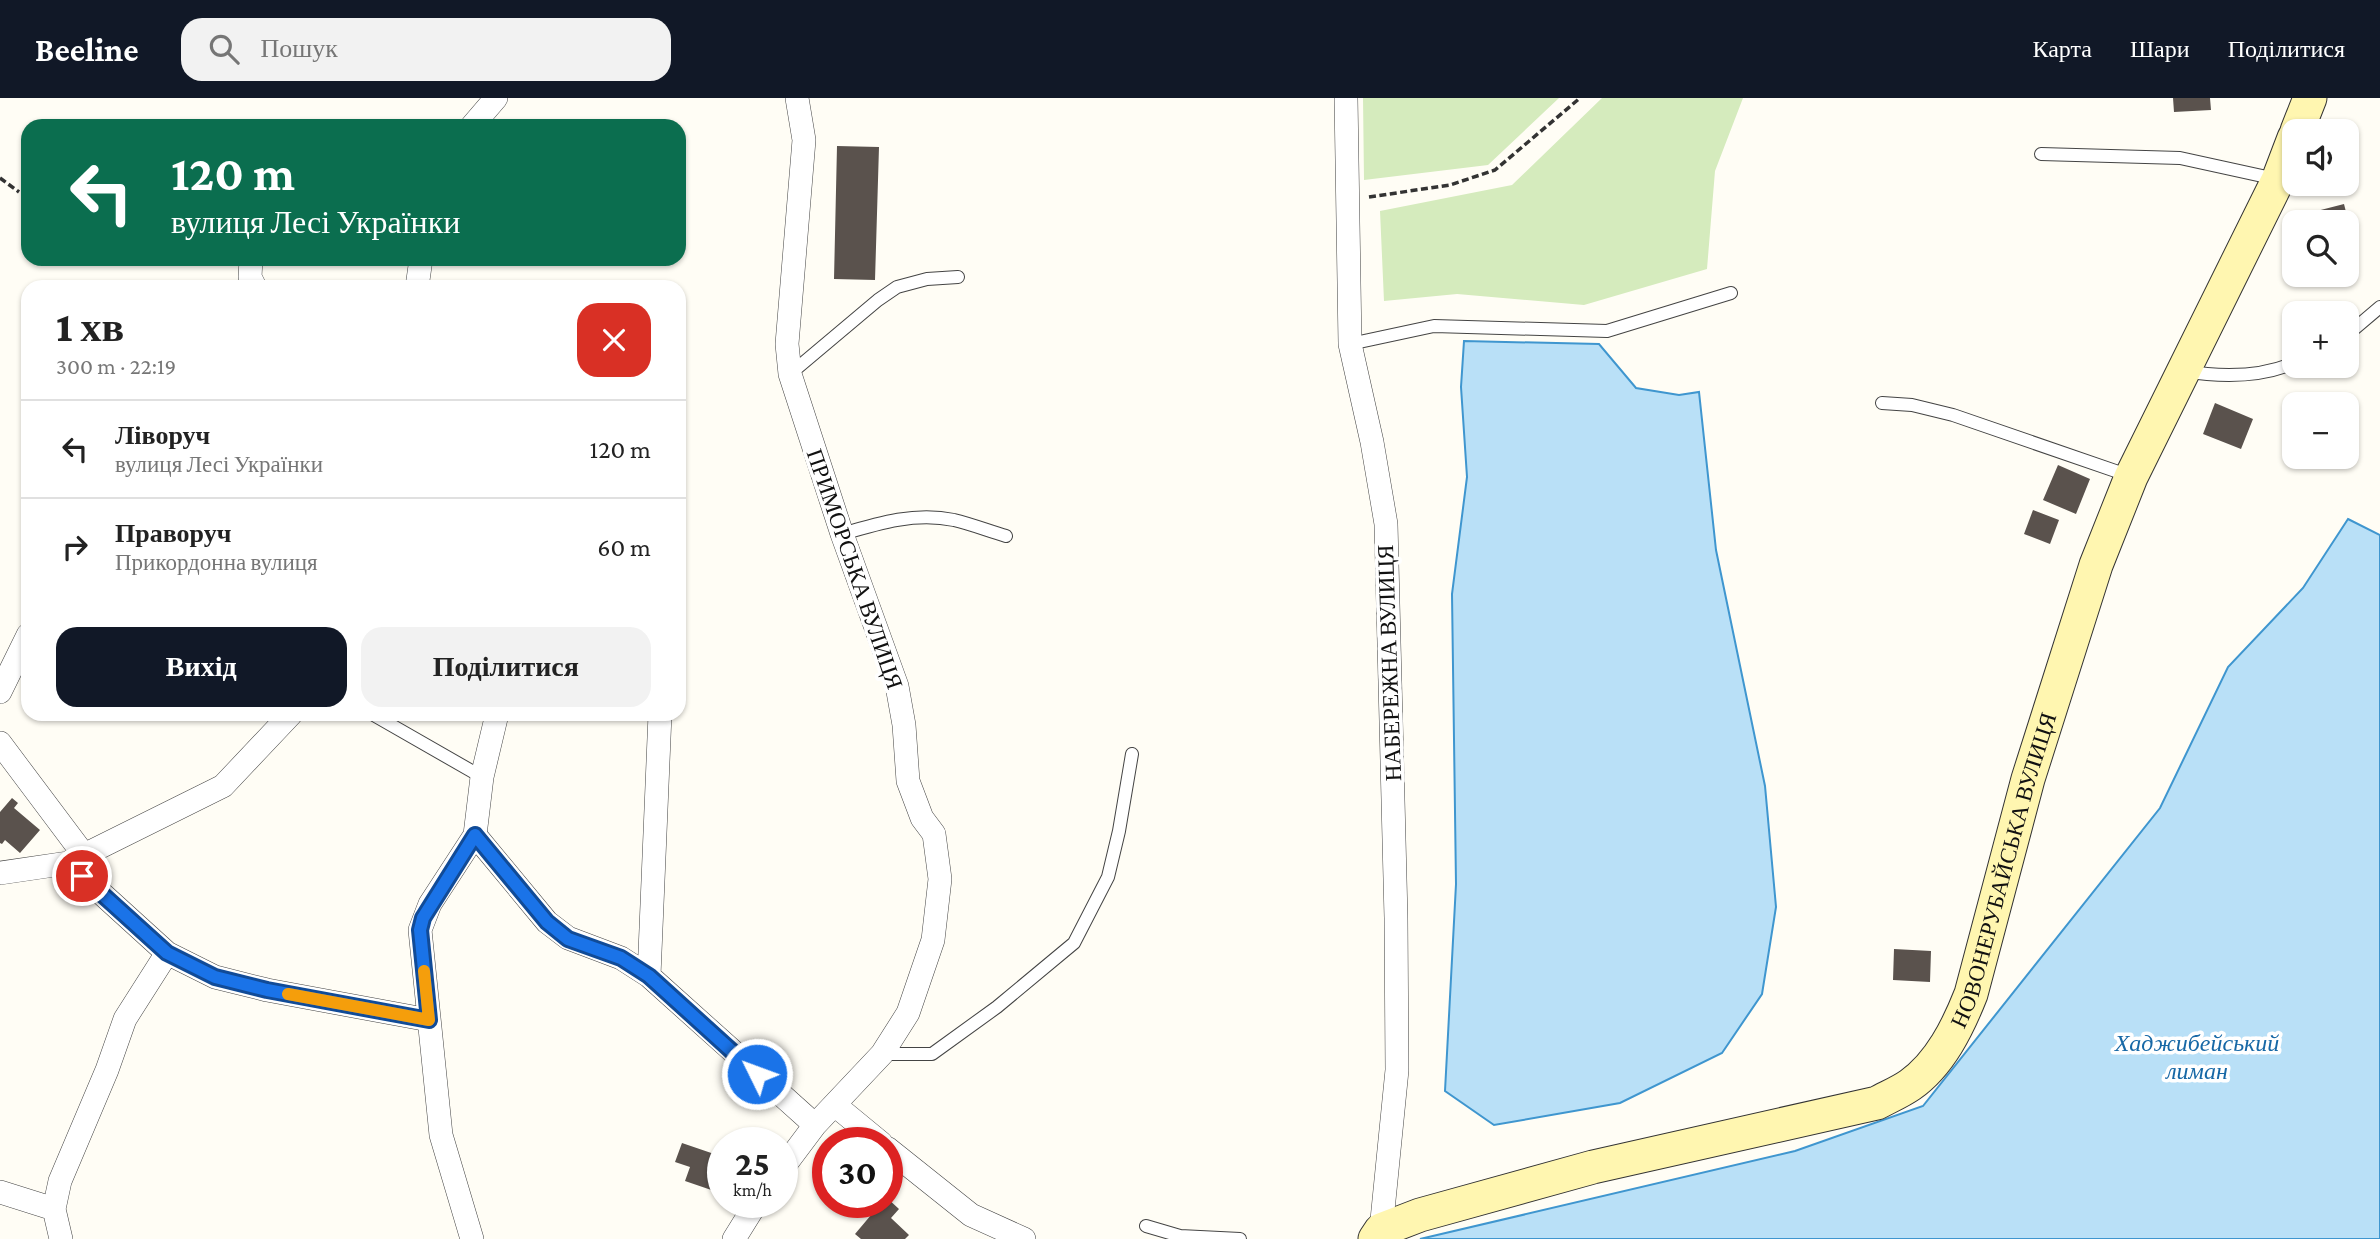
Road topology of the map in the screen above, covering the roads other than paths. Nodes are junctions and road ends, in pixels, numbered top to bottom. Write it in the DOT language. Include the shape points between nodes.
graph roads {
  1 [pos="496,98"];
  2 [pos="797,98"];
  3 [pos="1346,98"];
  4 [pos="2310,98"];
  5 [pos="478,119"];
  6 [pos="2302,119"];
  7 [pos="2041,154"];
  8 [pos="2282,170"];
  9 [pos="2278,180"];
  10 [pos="958,277"];
  11 [pos="1731,293"];
  12 [pos="2380,307"];
  13 [pos="2359,325"];
  14 [pos="1350,344"];
  15 [pos="2282,368"];
  16 [pos="2184,371"];
  17 [pos="790,374"];
  18 [pos="1882,403"];
  19 [pos="2131,477"];
  20 [pos="842,534"];
  21 [pos="1006,536"];
  22 [pos="21,649"];
  23 [pos="0,692"];
  24 [pos="284,721"];
  25 [pos="384,721"];
  26 [pos="495,721"];
  27 [pos="660,721"];
  28 [pos="0,743"];
  29 [pos="1132,754"];
  30 [pos="482,777"];
  31 [pos="475,835"];
  32 [pos="76,859"];
  33 [pos="0,873"];
  34 [pos="167,953"];
  35 [pos="649,976"];
  36 [pos="429,1020"];
  37 [pos="883,1054"];
  38 [pos="836,1106"];
  39 [pos="815,1125"];
  40 [pos="862,1127"];
  41 [pos="798,1148"];
  42 [pos="903,1161"];
  43 [pos="0,1192"];
  44 [pos="54,1209"];
  45 [pos="747,1218"];
  46 [pos="1146,1227"];
  47 [pos="1378,1235"];
  48 [pos="61,1239"];
  49 [pos="472,1239"];
  50 [pos="734,1239"];
  51 [pos="1024,1239"];
  52 [pos="1241,1239"];
  1 -- 5 [label="street"];
  2 -- 17 [label="street, ПРИМОРСЬКА ВУЛИЦЯ" via="804,140 787,344"];
  3 -- 14 [label="street, НАБЕРЕЖНА ВУЛИЦЯ"];
  4 -- 6 [label="street"];
  7 -- 9 [label="lane" via="2180,158"];
  8 -- 9 [label="street, НОВОНЕРУБАЙСЬКА ВУЛИЦЯ"];
  9 -- 16 [label="street, НОВОНЕРУБАЙСЬКА ВУЛИЦЯ"];
  10 -- 17 [label="lane" via="897,287"];
  11 -- 14 [label="lane" via="1607,331 1434,326"];
  12 -- 13 [label="lane"];
  14 -- 47 [label="street, НАБЕРЕЖНА ВУЛИЦЯ" via="1386,524 1397,1070"];
  15 -- 16 [label="lane" via="2239,375"];
  16 -- 19 [label="street, НОВОНЕРУБАЙСЬКА ВУЛИЦЯ"];
  17 -- 20 [label="street, ПРИМОРСЬКА ВУЛИЦЯ"];
  18 -- 19 [label="lane" via="1954,415"];
  19 -- 47 [label="street, НОВОНЕРУБАЙСЬКА ВУЛИЦЯ" via="2096,565 2032,766 1971,994 1957,1028 1912,1084 1877,1103 1593,1167 1420,1215"];
  20 -- 21 [label="lane" via="889,520 920,517 953,520"];
  20 -- 37 [label="street, ПРИМОРСЬКА ВУЛИЦЯ" via="897,686 908,781 922,818 934,834 940,879 933,940 908,1013"];
  22 -- 23 [label="street"];
  24 -- 32 [label="street" via="223,786"];
  25 -- 30 [label="lane"];
  26 -- 30 [label="street"];
  27 -- 35 [label="street"];
  28 -- 32 [label="street"];
  29 -- 37 [label="lane" via="1108,877 1074,943 932,1054"];
  30 -- 31 [label="street"];
  31 -- 35 [label="street" via="547,922 568,939 621,958"];
  31 -- 36 [label="street" via="420,930"];
  32 -- 33 [label="street"];
  32 -- 34 [label="street"];
  34 -- 36 [label="street" via="215,977 241,984"];
  34 -- 44 [label="street" via="125,1019 60,1181"];
  35 -- 39 [label="street"];
  36 -- 49 [label="street" via="441,1135"];
  37 -- 38 [label="street, ПРИМОРСЬКА ВУЛИЦЯ"];
  38 -- 39 [label="street, ПРИМОРСЬКА ВУЛИЦЯ"];
  38 -- 40 [label="street"];
  39 -- 41 [label="street, ПРИМОРСЬКА ВУЛИЦЯ"];
  42 -- 51 [label="street" via="971,1215"];
  43 -- 44 [label="street"];
  44 -- 48 [label="street"];
  45 -- 50 [label="street"];
  46 -- 52 [label="lane" via="1180,1236"];
}
